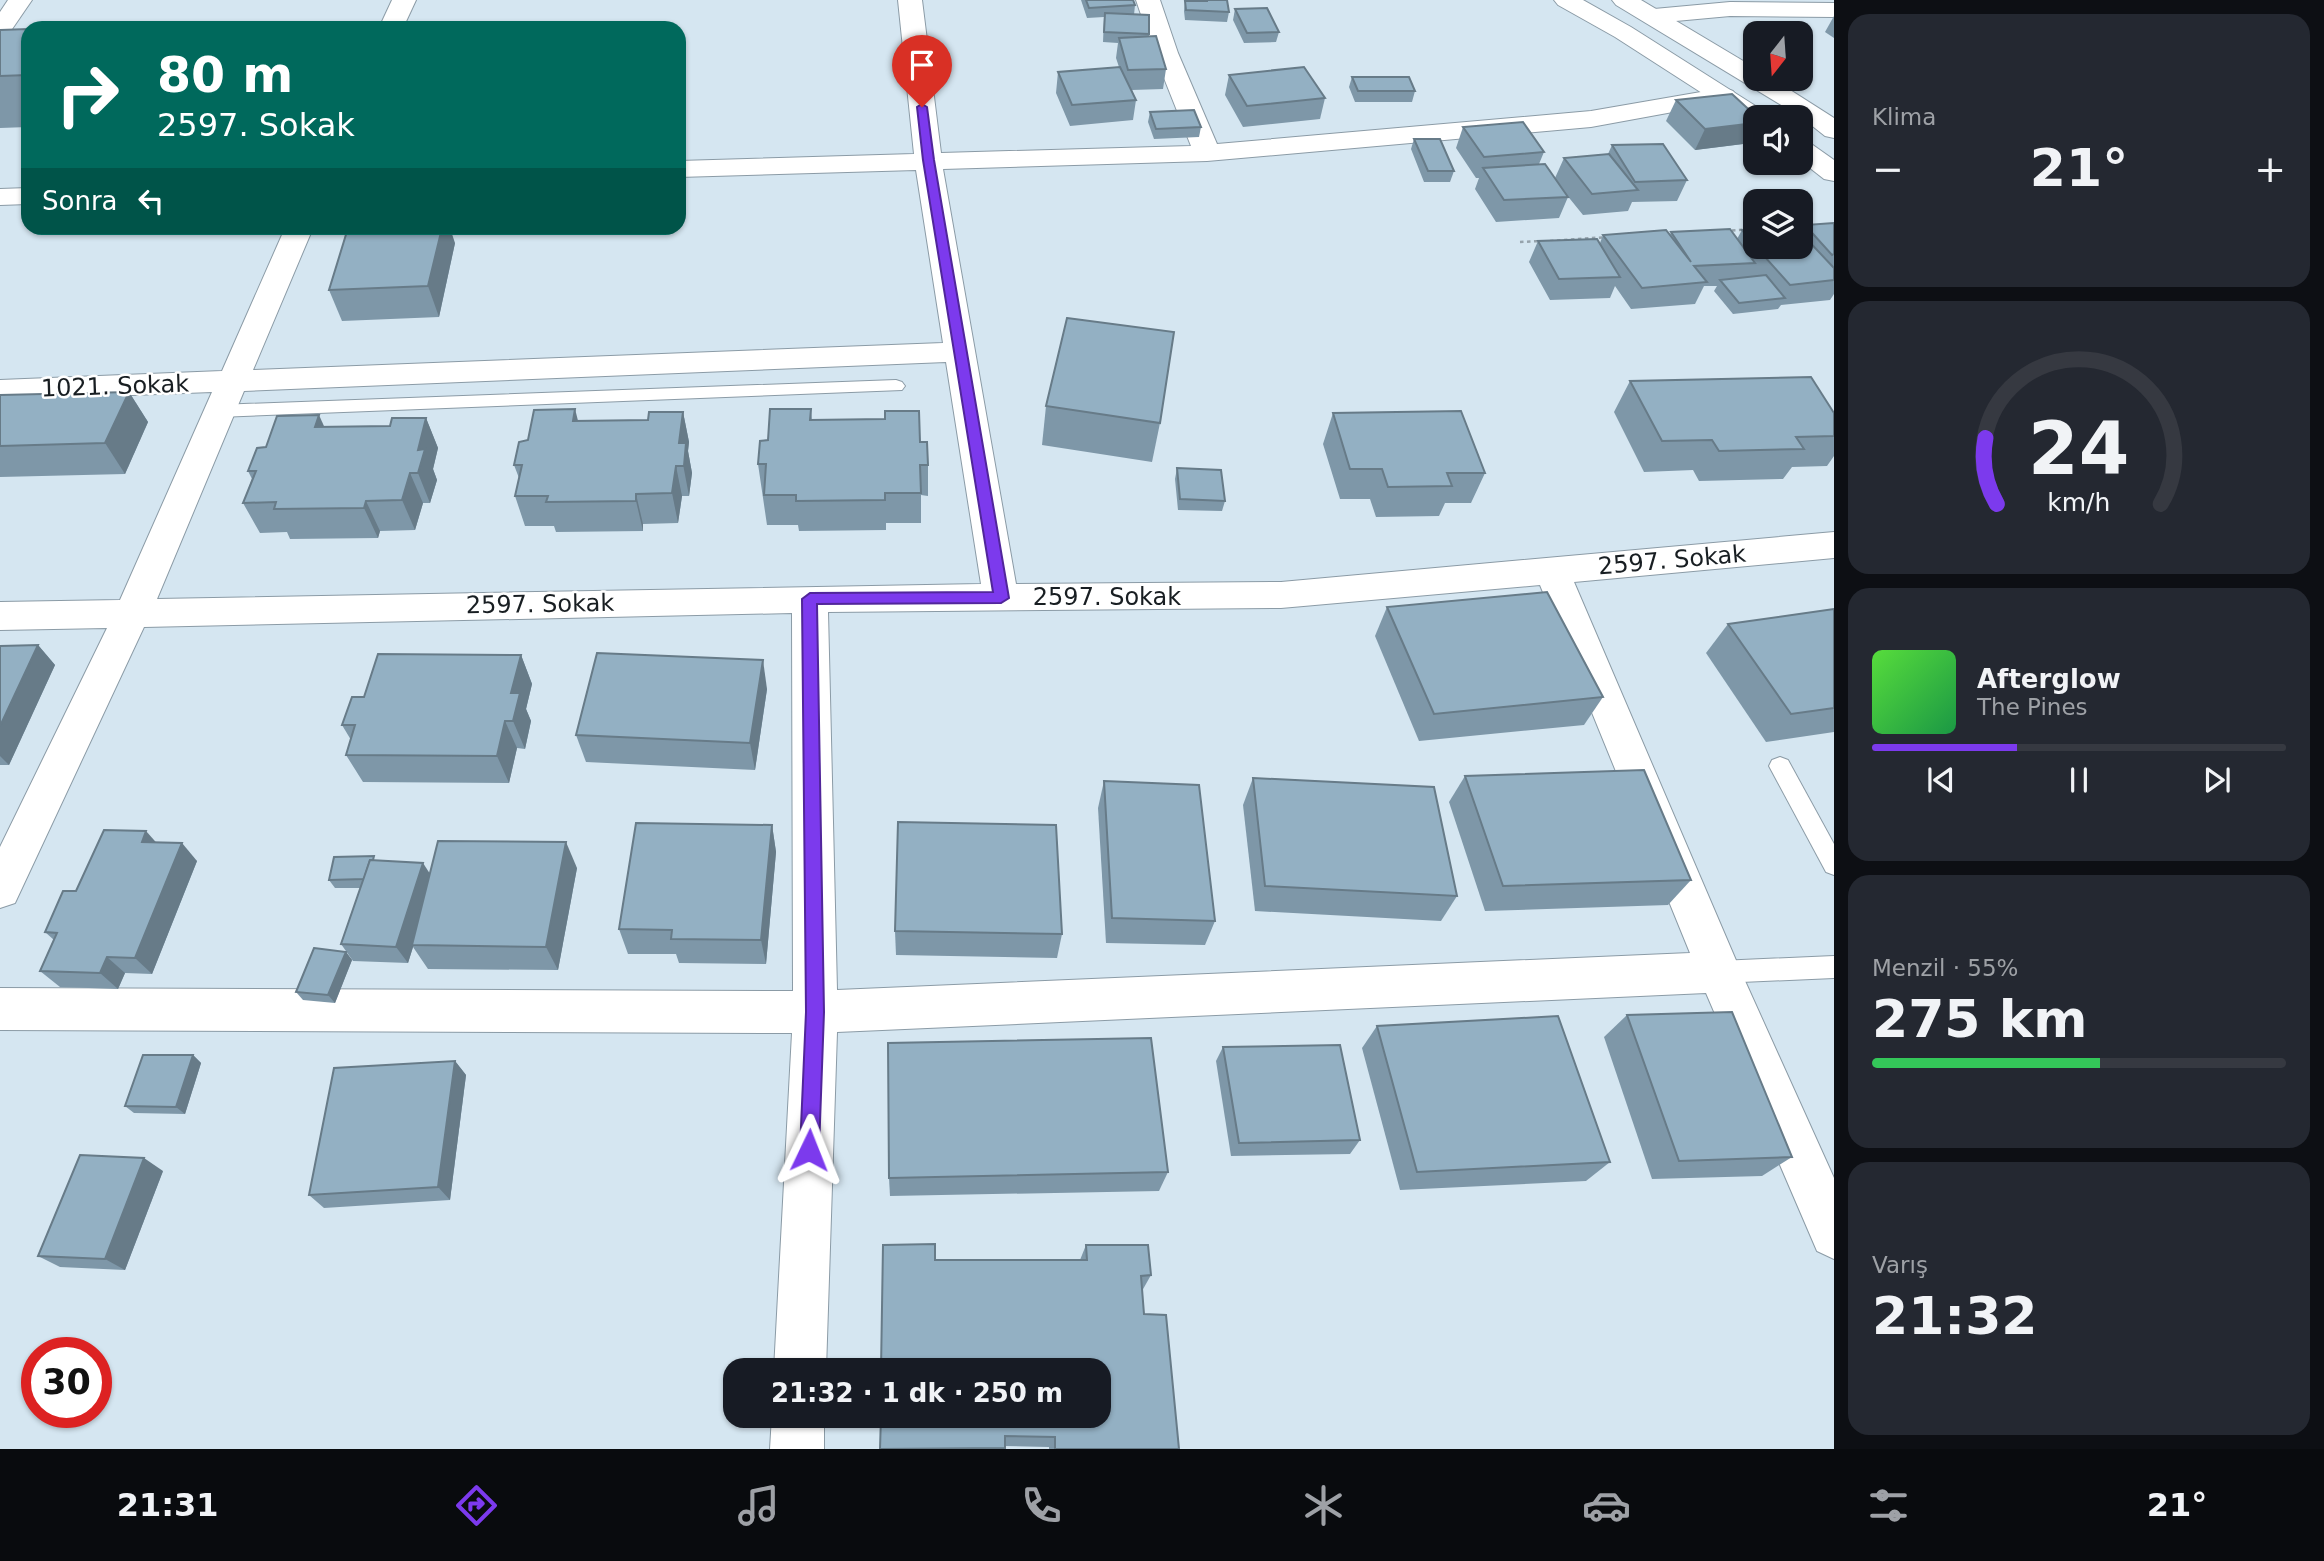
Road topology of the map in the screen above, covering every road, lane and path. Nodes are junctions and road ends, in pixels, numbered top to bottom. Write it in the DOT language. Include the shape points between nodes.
graph roads {
  1 [pos="20,0"];
  2 [pos="404,0"];
  3 [pos="909,0"];
  4 [pos="1148,0"];
  5 [pos="1566,0"];
  6 [pos="1624,0"];
  7 [pos="1834,10"];
  8 [pos="1654,16"];
  9 [pos="394,21"];
  10 [pos="6,40"];
  11 [pos="1743,70"];
  12 [pos="1776,91"];
  13 [pos="1724,96"];
  14 [pos="1743,108"];
  15 [pos="1834,130"];
  16 [pos="1207,153"];
  17 [pos="1813,158"];
  18 [pos="928,160"];
  19 [pos="686,169"];
  20 [pos="1834,173"];
  21 [pos="21,196"];
  22 [pos="0,197"];
  23 [pos="1743,230"];
  24 [pos="1714,232"];
  25 [pos="296,235"];
  26 [pos="1617,237"];
  27 [pos="1520,242"];
  28 [pos="960,352"];
  29 [pos="896,386"];
  30 [pos="0,390"];
  31 [pos="224,397"];
  32 [pos="1834,545"];
  33 [pos="1552,572"];
  34 [pos="1001,598"];
  35 [pos="810,599"];
  36 [pos="132,612"];
  37 [pos="0,617"];
  38 [pos="1780,766"];
  39 [pos="1834,865"];
  40 [pos="0,890"];
  41 [pos="1834,967"];
  42 [pos="1719,972"];
  43 [pos="0,1009"];
  44 [pos="815,1012"];
  45 [pos="1834,1234"];
  46 [pos="801,1358"];
  47 [pos="798,1428"];
  48 [pos="797,1449"];
  1 -- 10 [label="street"];
  2 -- 9 [label="street"];
  3 -- 18 [label="street"];
  4 -- 16 [label="street"];
  5 -- 13 [label="street"];
  6 -- 8 [label="street"];
  7 -- 8 [label="street" via="1730,9"];
  8 -- 11 [label="street"];
  12 -- 15 [label="street"];
  13 -- 14 [label="street"];
  13 -- 16 [label="street" via="1591,119"];
  16 -- 18 [label="street"];
  17 -- 20 [label="street"];
  18 -- 19 [label="street"];
  18 -- 28 [label="street"];
  21 -- 22 [label="street"];
  23 -- 24 [label="path"];
  25 -- 31 [label="street"];
  26 -- 27 [label="path"];
  28 -- 31 [label="street, 1021. Sokak"];
  28 -- 34 [label="street"];
  29 -- 31 [label="lane"];
  30 -- 31 [label="street, 1021. Sokak"];
  31 -- 36 [label="street"];
  32 -- 33 [label="street, 2597. Sokak"];
  33 -- 34 [label="street, 2597. Sokak" via="1281,595"];
  33 -- 42 [label="street"];
  34 -- 35 [label="street, 2597. Sokak"];
  35 -- 36 [label="street, 2597. Sokak"];
  35 -- 44 [label="street"];
  36 -- 37 [label="street, 2597. Sokak"];
  36 -- 40 [label="street"];
  38 -- 39 [label="lane"];
  41 -- 42 [label="lane"];
  42 -- 44 [label="street"];
  42 -- 45 [label="street"];
  43 -- 44 [label="street"];
  44 -- 46 [label="street"];
  47 -- 48 [label="street"];
}
